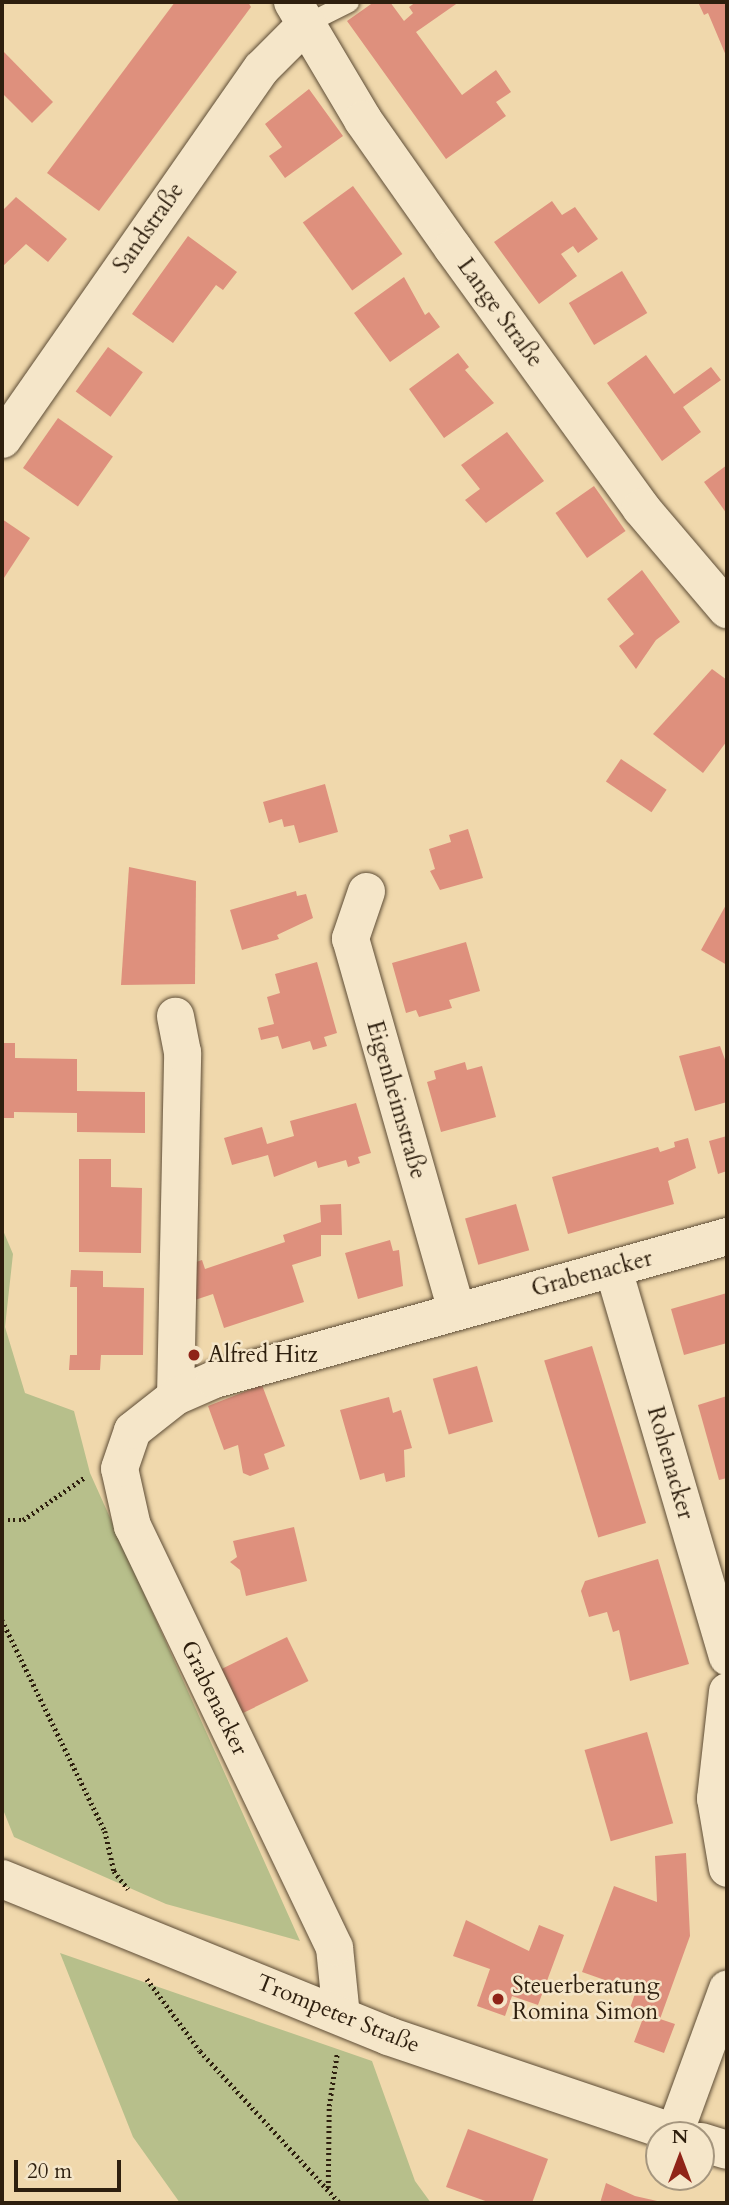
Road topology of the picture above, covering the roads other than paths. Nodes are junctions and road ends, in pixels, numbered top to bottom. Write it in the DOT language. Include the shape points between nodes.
graph roads {
  1 [pos="349,2"];
  2 [pos="299,13"];
  3 [pos="2,439"];
  4 [pos="727,609"];
  5 [pos="366,891"];
  6 [pos="175,1016"];
  7 [pos="727,1236"];
  8 [pos="613,1269"];
  9 [pos="456,1311"];
  10 [pos="175,1396"];
  11 [pos="727,1657"];
  12 [pos="727,1691"];
  13 [pos="722,1777"];
  14 [pos="727,1868"];
  15 [pos="2,1879"];
  16 [pos="727,1988"];
  17 [pos="341,2017"];
  18 [pos="690,2121"];
  19 [pos="645,2123"];
  1 -- 2 [label="lane"];
  2 -- 3 [label="street, Sandstraße"];
  2 -- 4 [label="street, Lange Straße" via="363,120 453,248 642,508"];
  5 -- 9 [label="street, Eigenheimstraße" via="349,938"];
  6 -- 10 [label="street" via="183,1052"];
  7 -- 8 [label="street, Grabenacker"];
  8 -- 9 [label="street, Grabenacker"];
  8 -- 11 [label="street, Rohenacker"];
  9 -- 10 [label="street, Grabenacker" via="253,1367"];
  10 -- 17 [label="street, Grabenacker" via="132,1430 118,1468 132,1526 334,1947"];
  12 -- 13 [label="street"];
  13 -- 14 [label="street" via="715,1798"];
  15 -- 17 [label="street, Trompeter Straße"];
  16 -- 18 [label="street"];
  17 -- 19 [label="street, Trompeter Straße"];
}
